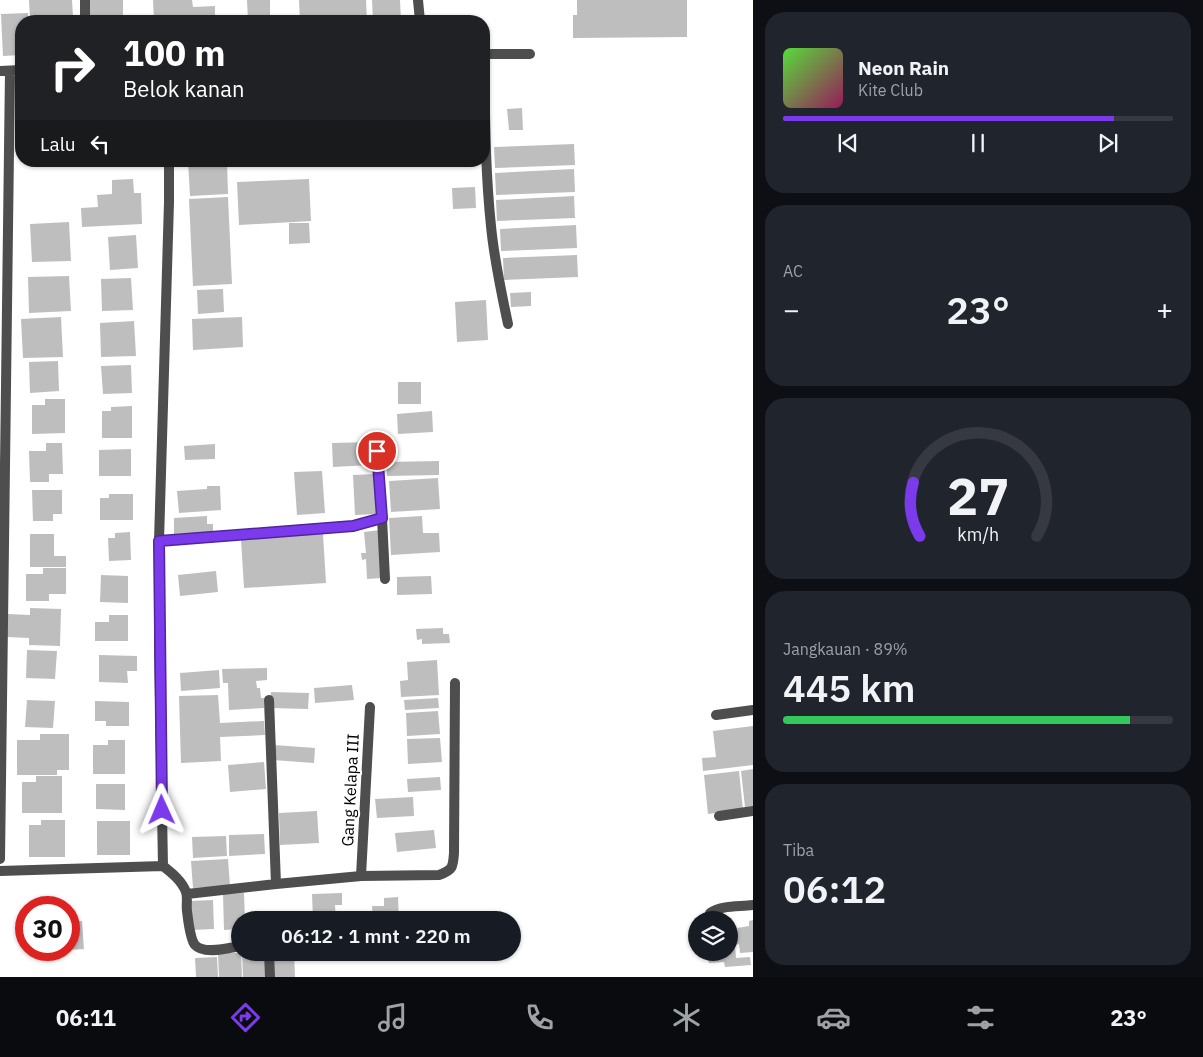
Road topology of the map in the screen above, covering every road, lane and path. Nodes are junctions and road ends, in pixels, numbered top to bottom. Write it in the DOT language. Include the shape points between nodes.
graph roads {
  1 [pos="85,0"];
  2 [pos="418,0"];
  3 [pos="85,15"];
  4 [pos="419,15"];
  5 [pos="490,54"];
  6 [pos="530,54"];
  7 [pos="5,71"];
  8 [pos="169,167"];
  9 [pos="487,167"];
  10 [pos="508,324"];
  11 [pos="377,451"];
  12 [pos="382,518"];
  13 [pos="159,541"];
  14 [pos="385,578"];
  15 [pos="455,683"];
  16 [pos="270,700"];
  17 [pos="370,707"];
  18 [pos="753,710"];
  19 [pos="716,715"];
  20 [pos="753,811"];
  21 [pos="719,816"];
  22 [pos="0,859"];
  23 [pos="163,866"];
  24 [pos="0,871"];
  25 [pos="360,876"];
  26 [pos="276,884"];
  27 [pos="187,894"];
  28 [pos="753,905"];
  29 [pos="713,911"];
  30 [pos="231,948"];
  31 [pos="269,961"];
  32 [pos="270,977"];
  1 -- 3 [label="street"];
  2 -- 4 [label="street"];
  5 -- 6 [label="street"];
  7 -- 22 [label="street"];
  8 -- 13 [label="street"];
  9 -- 10 [label="street" via="497,271"];
  11 -- 12 [label="street"];
  12 -- 13 [label="street" via="353,526"];
  12 -- 14 [label="street"];
  13 -- 23 [label="street"];
  15 -- 25 [label="street" via="453,866 440,875"];
  16 -- 26 [label="street"];
  17 -- 25 [label="street, Gang Kelapa III"];
  18 -- 19 [label="street"];
  20 -- 21 [label="street"];
  23 -- 24 [label="street"];
  23 -- 27 [label="street" via="179,880"];
  25 -- 26 [label="street"];
  26 -- 27 [label="street"];
  27 -- 30 [label="street" via="186,909 195,945 206,950"];
  28 -- 29 [label="street"];
  31 -- 32 [label="street"];
}
